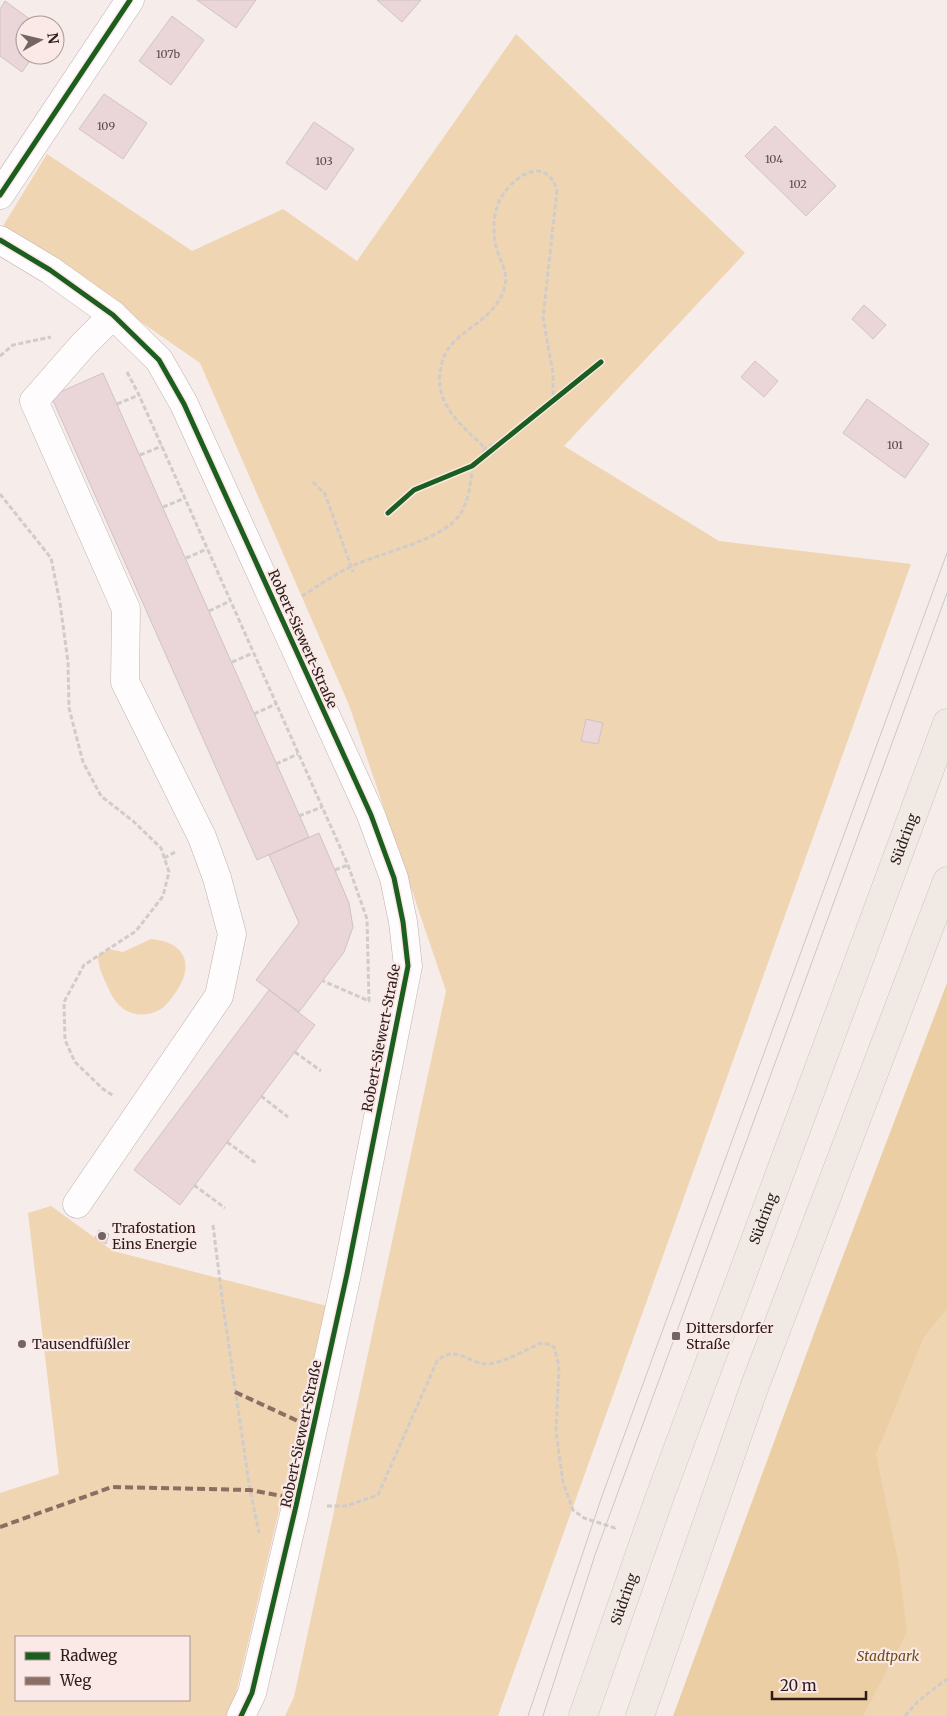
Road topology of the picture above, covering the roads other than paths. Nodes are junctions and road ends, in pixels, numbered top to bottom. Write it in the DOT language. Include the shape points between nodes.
graph roads {
  1 [pos="130,0"];
  2 [pos="0,195"];
  3 [pos="0,240"];
  4 [pos="113,316"];
  5 [pos="947,723"];
  6 [pos="947,881"];
  7 [pos="77,1204"];
  8 [pos="240,1716"];
  9 [pos="583,1716"];
  10 [pos="640,1716"];
  1 -- 2 [label="street"];
  3 -- 4 [label="street, Robert-Siewert-Straße" via="50,270"];
  4 -- 7 [label="street" via="34,401 126,609 125,682 202,837 232,934 219,996"];
  4 -- 8 [label="street, Robert-Siewert-Straße" via="159,360 184,404 278,609 364,800 394,878 408,966 347,1274 296,1506 252,1693"];
  5 -- 9 [label="main road, Südring" via="659,1499"];
  6 -- 10 [label="main road" via="754,1388"];
}
